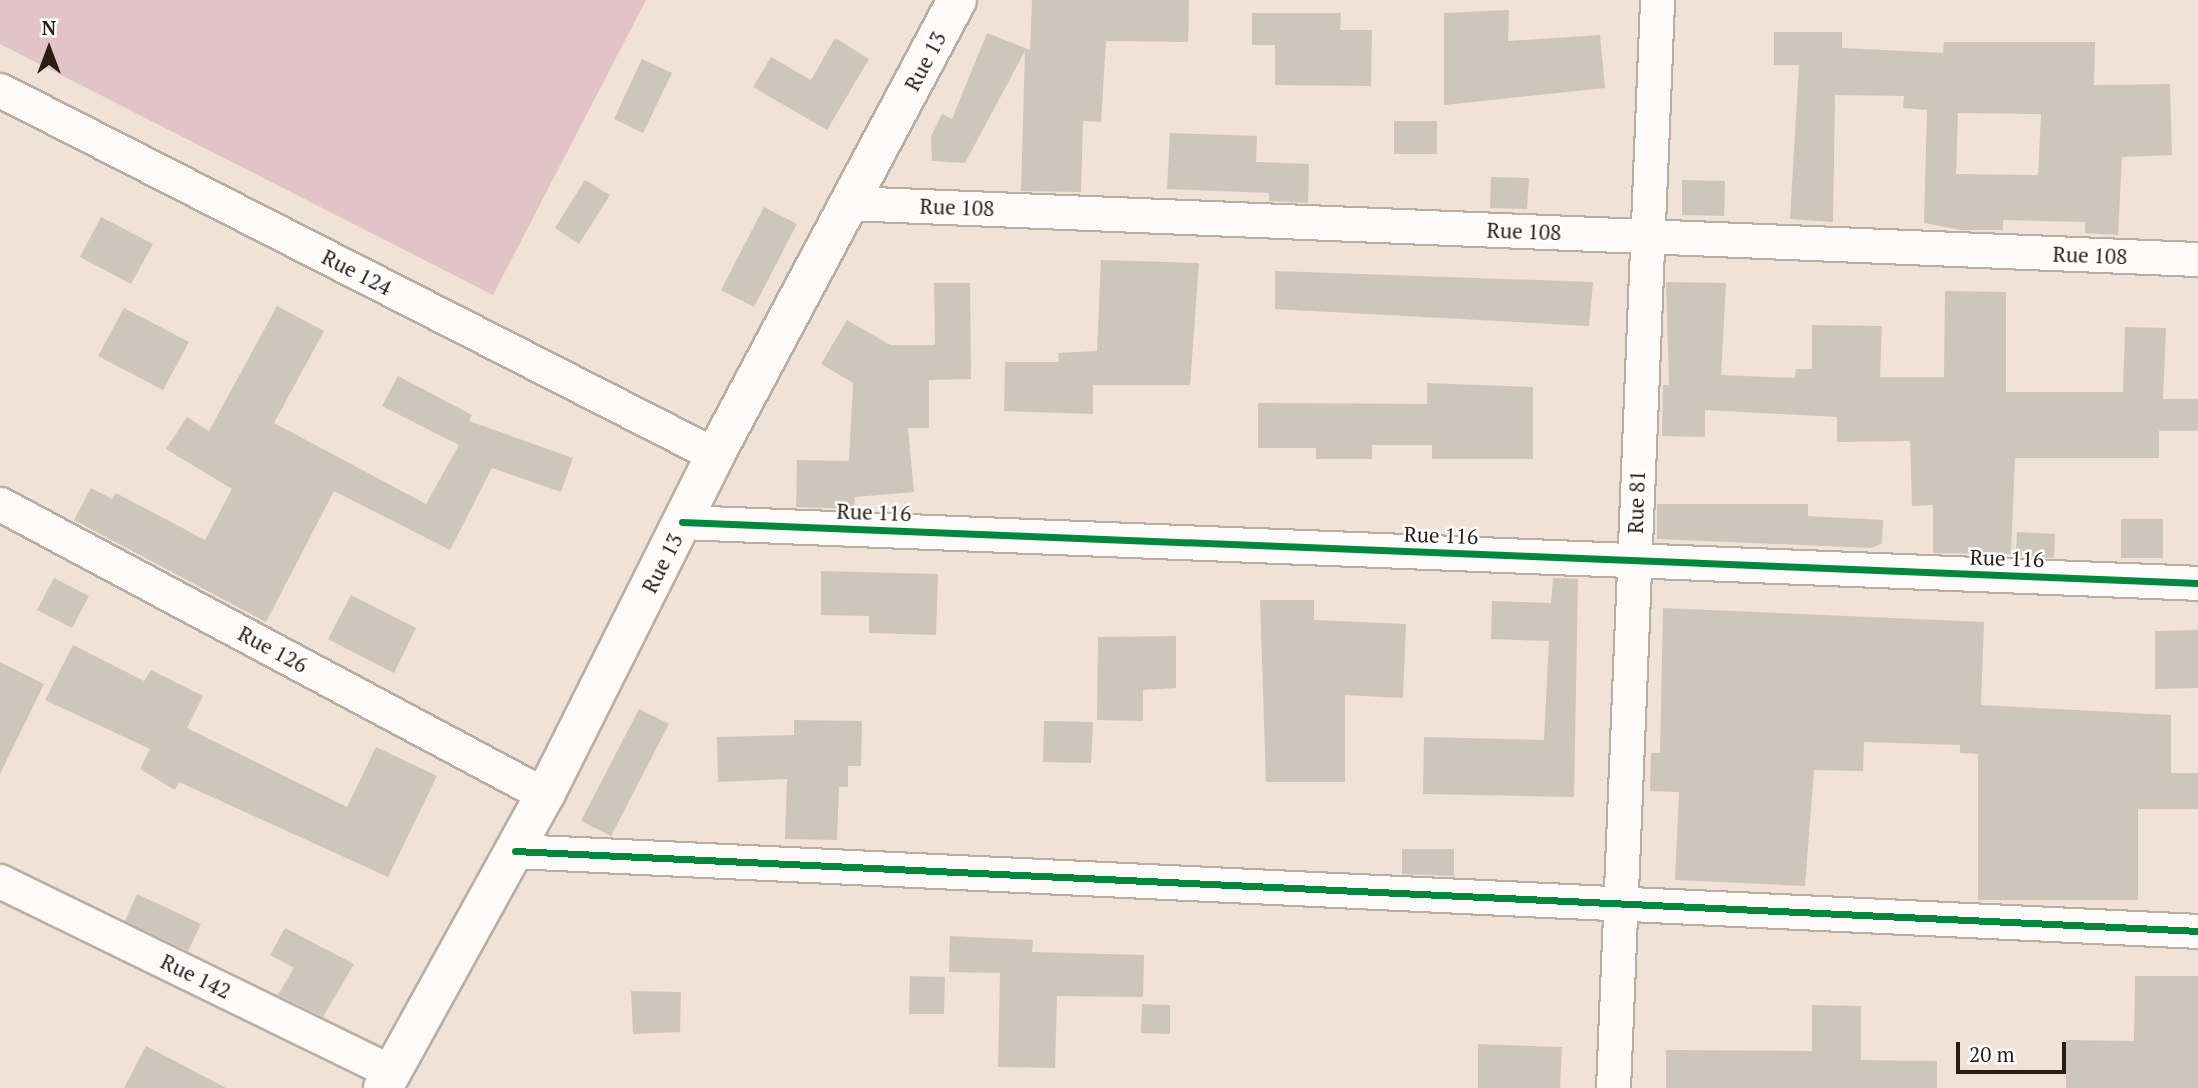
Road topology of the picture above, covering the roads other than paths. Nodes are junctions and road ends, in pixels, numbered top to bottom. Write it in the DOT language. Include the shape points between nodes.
graph roads {
  1 [pos="957,0"];
  2 [pos="1657,0"];
  3 [pos="0,90"];
  4 [pos="849,203"];
  5 [pos="1647,236"];
  6 [pos="2198,259"];
  7 [pos="715,454"];
  8 [pos="0,504"];
  9 [pos="682,522"];
  10 [pos="1634,561"];
  11 [pos="2198,583"];
  12 [pos="545,795"];
  13 [pos="515,851"];
  14 [pos="0,881"];
  15 [pos="1620,904"];
  16 [pos="2198,931"];
  17 [pos="387,1080"];
  18 [pos="1613,1088"];
  1 -- 4 [label="street, Rue 13"];
  2 -- 5 [label="street, Rue 81"];
  3 -- 7 [label="street, Rue 124"];
  4 -- 5 [label="street, Rue 108"];
  4 -- 7 [label="street, Rue 13"];
  5 -- 6 [label="street, Rue 108"];
  5 -- 10 [label="street, Rue 81"];
  7 -- 9 [label="street, Rue 13"];
  8 -- 12 [label="street, Rue 126"];
  9 -- 10 [label="street, Rue 116"];
  9 -- 12 [label="street, Rue 13"];
  10 -- 11 [label="street, Rue 116"];
  10 -- 15 [label="street, Rue 81"];
  12 -- 13 [label="street, Rue 13"];
  13 -- 15 [label="street"];
  13 -- 17 [label="street, Rue 13"];
  14 -- 17 [label="street, Rue 142"];
  15 -- 16 [label="street"];
  15 -- 18 [label="street, Rue 81"];
}
